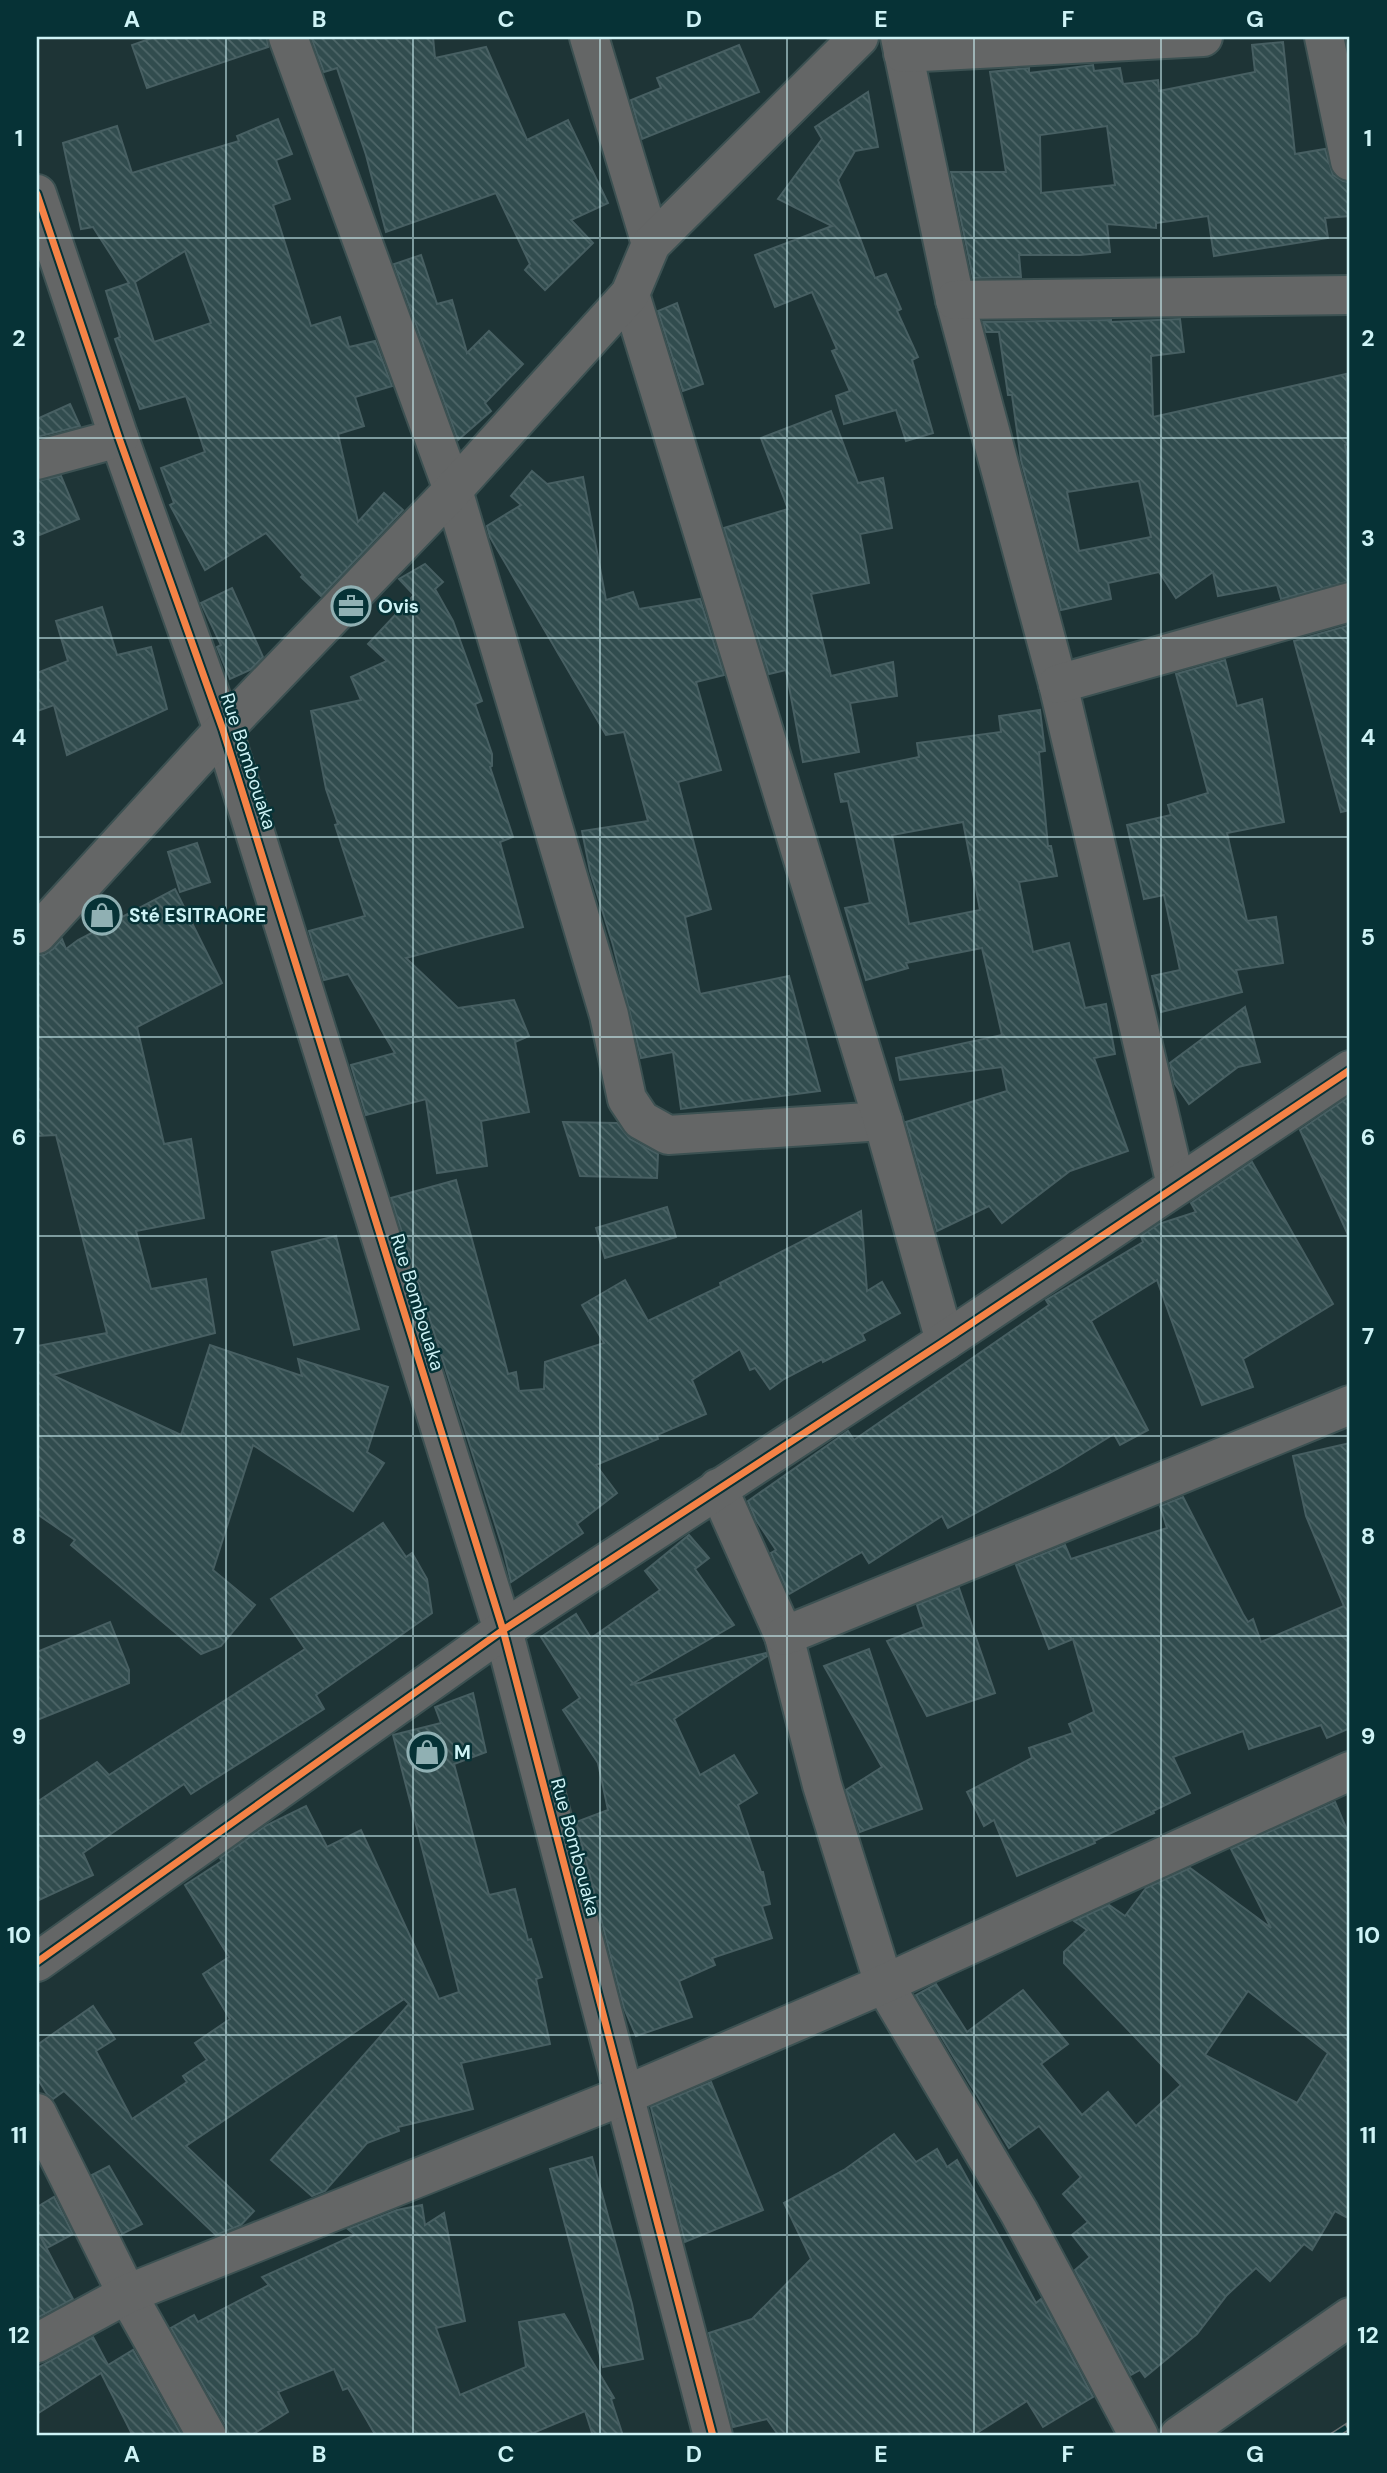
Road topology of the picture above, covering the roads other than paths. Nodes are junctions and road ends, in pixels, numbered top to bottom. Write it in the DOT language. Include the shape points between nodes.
graph roads {
  1 [pos="288,37"];
  2 [pos="589,37"];
  3 [pos="859,37"];
  4 [pos="1203,37"];
  5 [pos="1324,37"];
  6 [pos="901,45"];
  7 [pos="1350,161"];
  8 [pos="37,194"];
  9 [pos="651,244"];
  10 [pos="630,294"];
  11 [pos="1350,295"];
  12 [pos="955,300"];
  13 [pos="119,438"];
  14 [pos="37,460"];
  15 [pos="453,490"];
  16 [pos="1350,602"];
  17 [pos="1058,684"];
  18 [pos="223,730"];
  19 [pos="37,934"];
  20 [pos="1350,1070"];
  21 [pos="883,1121"];
  22 [pos="1176,1185"];
  23 [pos="945,1341"];
  24 [pos="1350,1405"];
  25 [pos="718,1488"];
  26 [pos="503,1630"];
  27 [pos="784,1636"];
  28 [pos="1350,1771"];
  29 [pos="37,1962"];
  30 [pos="884,1984"];
  31 [pos="625,2095"];
  32 [pos="37,2113"];
  33 [pos="127,2294"];
  34 [pos="1350,2317"];
  35 [pos="37,2343"];
  36 [pos="207,2436"];
  37 [pos="713,2436"];
  38 [pos="1139,2436"];
  39 [pos="1179,2436"];
  1 -- 15 [label="street"];
  2 -- 9 [label="street"];
  3 -- 9 [label="street"];
  4 -- 6 [label="street"];
  5 -- 7 [label="street"];
  6 -- 12 [label="street"];
  8 -- 13 [label="street, Rue Bombouaka"];
  9 -- 10 [label="street"];
  10 -- 15 [label="street"];
  10 -- 21 [label="street"];
  11 -- 12 [label="street"];
  12 -- 17 [label="street"];
  13 -- 14 [label="street"];
  13 -- 18 [label="street, Rue Bombouaka"];
  15 -- 18 [label="street"];
  15 -- 21 [label="street" via="609,1015 627,1099 641,1120 668,1135"];
  16 -- 17 [label="street"];
  17 -- 22 [label="street"];
  18 -- 19 [label="street"];
  18 -- 26 [label="street, Rue Bombouaka"];
  20 -- 22 [label="street"];
  21 -- 23 [label="street"];
  22 -- 23 [label="street"];
  23 -- 25 [label="street"];
  24 -- 27 [label="street"];
  25 -- 26 [label="street"];
  25 -- 27 [label="street"];
  26 -- 29 [label="street"];
  26 -- 31 [label="street, Rue Bombouaka"];
  27 -- 30 [label="street" via="822,1785"];
  28 -- 30 [label="street"];
  30 -- 31 [label="street"];
  30 -- 38 [label="street" via="1019,2212"];
  31 -- 33 [label="street"];
  31 -- 37 [label="street, Rue Bombouaka"];
  32 -- 33 [label="street"];
  33 -- 35 [label="street"];
  33 -- 36 [label="street"];
  34 -- 39 [label="street"];
}
